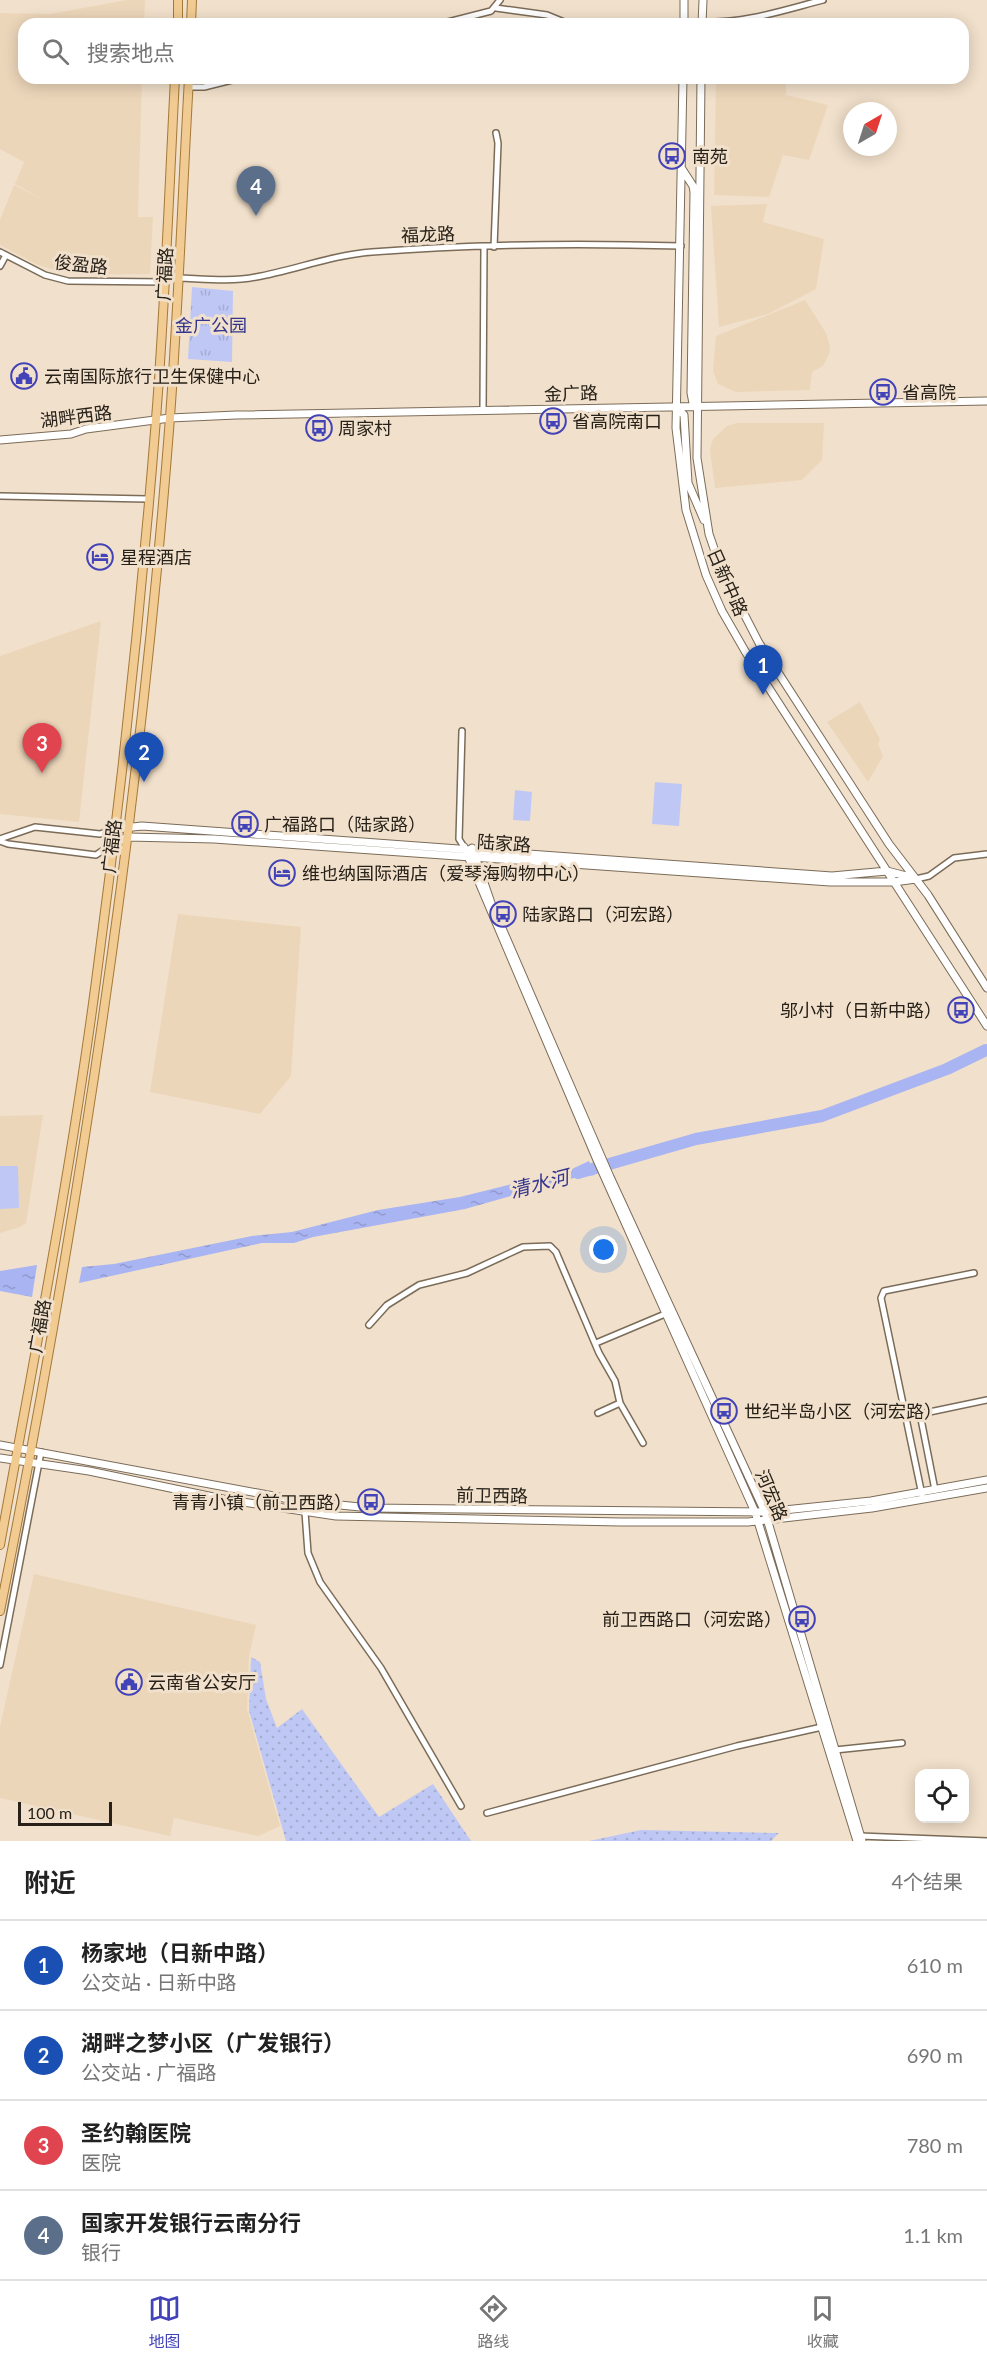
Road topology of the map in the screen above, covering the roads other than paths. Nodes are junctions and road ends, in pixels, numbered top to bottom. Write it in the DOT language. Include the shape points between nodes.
graph roads {
  1 [pos="178,0"];
  2 [pos="192,0"];
  3 [pos="500,0"];
  4 [pos="684,0"];
  5 [pos="703,0"];
  6 [pos="823,0"];
  7 [pos="496,8"];
  8 [pos="178,18"];
  9 [pos="191,18"];
  10 [pos="461,18"];
  11 [pos="554,18"];
  12 [pos="684,18"];
  13 [pos="702,18"];
  14 [pos="741,18"];
  15 [pos="175,84"];
  16 [pos="188,84"];
  17 [pos="216,84"];
  18 [pos="683,84"];
  19 [pos="701,84"];
  20 [pos="188,87"];
  21 [pos="496,134"];
  22 [pos="681,164"];
  23 [pos="699,165"];
  24 [pos="681,246"];
  25 [pos="484,247"];
  26 [pos="494,247"];
  27 [pos="0,252"];
  28 [pos="6,255"];
  29 [pos="0,266"];
  30 [pos="179,278"];
  31 [pos="164,282"];
  32 [pos="987,400"];
  33 [pos="697,406"];
  34 [pos="676,407"];
  35 [pos="483,411"];
  36 [pos="170,418"];
  37 [pos="155,421"];
  38 [pos="0,440"];
  39 [pos="0,496"];
  40 [pos="147,499"];
  41 [pos="706,525"];
  42 [pos="691,530"];
  43 [pos="462,731"];
  44 [pos="129,827"];
  45 [pos="114,829"];
  46 [pos="128,837"];
  47 [pos="0,840"];
  48 [pos="112,844"];
  49 [pos="468,848"];
  50 [pos="987,854"];
  51 [pos="471,856"];
  52 [pos="887,871"];
  53 [pos="916,879"];
  54 [pos="894,882"];
  55 [pos="987,988"];
  56 [pos="987,1026"];
  57 [pos="607,1177"];
  58 [pos="974,1273"];
  59 [pos="664,1314"];
  60 [pos="369,1325"];
  61 [pos="596,1343"];
  62 [pos="987,1400"];
  63 [pos="620,1403"];
  64 [pos="598,1413"];
  65 [pos="643,1443"];
  66 [pos="0,1445"];
  67 [pos="18,1448"];
  68 [pos="30,1450"];
  69 [pos="41,1452"];
  70 [pos="0,1458"];
  71 [pos="15,1461"];
  72 [pos="28,1462"];
  73 [pos="39,1464"];
  74 [pos="987,1480"];
  75 [pos="987,1488"];
  76 [pos="935,1490"];
  77 [pos="922,1496"];
  78 [pos="305,1512"];
  79 [pos="755,1512"];
  80 [pos="765,1512"];
  81 [pos="759,1521"];
  82 [pos="769,1521"];
  83 [pos="0,1545"];
  84 [pos="0,1611"];
  85 [pos="0,1665"];
  86 [pos="822,1727"];
  87 [pos="903,1743"];
  88 [pos="836,1750"];
  89 [pos="461,1806"];
  90 [pos="488,1813"];
  91 [pos="859,1839"];
  92 [pos="987,1841"];
  1 -- 8 [label="main road"];
  2 -- 9 [label="main road"];
  3 -- 7 [label="street"];
  4 -- 12 [label="main road"];
  5 -- 13 [label="main road"];
  6 -- 14 [label="street"];
  7 -- 10 [label="street"];
  7 -- 11 [label="street"];
  15 -- 31 [label="main road, 广福路"];
  16 -- 20 [label="main road, 广福路"];
  17 -- 20 [label="street"];
  18 -- 22 [label="main road, 日新中路"];
  19 -- 23 [label="main road, 日新中路"];
  20 -- 30 [label="main road, 广福路"];
  21 -- 26 [label="street"];
  22 -- 23 [label="main road" via="690,172"];
  22 -- 24 [label="main road, 日新中路"];
  22 -- 33 [label="main road" via="694,192 691,393"];
  23 -- 33 [label="main road, 日新中路"];
  24 -- 26 [label="street, 福龙路"];
  24 -- 34 [label="main road, 日新中路"];
  25 -- 26 [label="street, 福龙路"];
  25 -- 30 [label="street, 福龙路" via="370,252 235,280"];
  25 -- 35 [label="street"];
  27 -- 28 [label="street, 俊盈路"];
  28 -- 29 [label="street"];
  28 -- 31 [label="street, 俊盈路" via="45,275 68,280"];
  30 -- 36 [label="main road, 广福路"];
  31 -- 37 [label="main road, 广福路"];
  32 -- 33 [label="main road, 金广路"];
  33 -- 34 [label="main road, 金广路"];
  33 -- 41 [label="main road, 日新中路" via="696,458"];
  34 -- 35 [label="main road, 金广路"];
  34 -- 41 [label="main road" via="684,415 690,493"];
  34 -- 42 [label="main road, 日新中路" via="679,471"];
  35 -- 36 [label="main road, 金广路"];
  36 -- 37 [label="main road, 金广路"];
  36 -- 44 [label="main road, 广福路"];
  37 -- 38 [label="main road, 湖畔西路"];
  37 -- 40 [label="main road, 广福路"];
  39 -- 40 [label="street"];
  40 -- 45 [label="main road, 广福路"];
  41 -- 42 [label="main road" via="695,520"];
  41 -- 53 [label="main road, 日新中路" via="723,575 759,643 889,844"];
  42 -- 52 [label="main road, 日新中路" via="706,575 745,651"];
  43 -- 49 [label="street" via="459,839"];
  44 -- 45 [label="main road, 陆家路"];
  44 -- 46 [label="main road, 广福路"];
  44 -- 49 [label="main road, 陆家路"];
  45 -- 47 [label="street" via="100,834 35,827"];
  45 -- 48 [label="main road, 广福路"];
  46 -- 48 [label="main road, 陆家路"];
  46 -- 51 [label="main road, 陆家路"];
  46 -- 68 [label="main road, 广福路" via="83,1162"];
  47 -- 48 [label="street" via="96,855"];
  48 -- 67 [label="main road, 广福路" via="97,980 70,1158"];
  49 -- 51 [label="main road"];
  49 -- 52 [label="main road, 陆家路" via="832,876"];
  50 -- 53 [label="street" via="954,858 928,876"];
  51 -- 54 [label="main road, 陆家路" via="830,882"];
  51 -- 57 [label="main road"];
  52 -- 53 [label="main road"];
  52 -- 54 [label="main road, 日新中路"];
  53 -- 54 [label="main road, 陆家路"];
  53 -- 55 [label="main road, 日新中路"];
  54 -- 56 [label="main road, 日新中路"];
  57 -- 59 [label="main road, 河宏路"];
  57 -- 80 [label="main road, 河宏路"];
  58 -- 77 [label="street" via="884,1291 881,1298"];
  59 -- 61 [label="street"];
  59 -- 79 [label="main road, 河宏路"];
  60 -- 61 [label="street" via="387,1305 419,1285 467,1273 523,1247 550,1246"];
  61 -- 63 [label="street" via="615,1381"];
  62 -- 76 [label="street" via="920,1414"];
  63 -- 64 [label="street"];
  63 -- 65 [label="street"];
  66 -- 67 [label="main road, 前卫西路"];
  67 -- 68 [label="main road, 前卫西路"];
  67 -- 71 [label="main road, 广福路"];
  68 -- 69 [label="main road, 前卫西路"];
  68 -- 72 [label="main road, 广福路"];
  69 -- 73 [label="street"];
  69 -- 79 [label="main road, 前卫西路" via="336,1506"];
  70 -- 71 [label="main road, 前卫西路"];
  71 -- 72 [label="main road, 前卫西路"];
  71 -- 83 [label="main road, 广福路"];
  72 -- 73 [label="main road, 前卫西路"];
  72 -- 84 [label="main road, 广福路"];
  73 -- 78 [label="main road, 前卫西路"];
  73 -- 85 [label="street"];
  74 -- 76 [label="main road, 前卫西路"];
  75 -- 77 [label="main road, 前卫西路"];
  76 -- 77 [label="main road, 前卫西路"];
  77 -- 80 [label="main road, 前卫西路"];
  77 -- 82 [label="main road, 前卫西路"];
  78 -- 81 [label="main road, 前卫西路" via="453,1520"];
  78 -- 89 [label="street" via="308,1553 320,1582 381,1668"];
  79 -- 80 [label="main road, 前卫西路"];
  79 -- 81 [label="main road, 河宏路"];
  80 -- 82 [label="main road, 河宏路"];
  81 -- 82 [label="main road, 前卫西路"];
  81 -- 86 [label="main road, 河宏路"];
  82 -- 88 [label="main road, 河宏路"];
  86 -- 90 [label="street" via="736,1746"];
  86 -- 91 [label="main road, 河宏路"];
  87 -- 88 [label="street"];
  88 -- 91 [label="main road, 河宏路"];
  91 -- 92 [label="street"];
}
